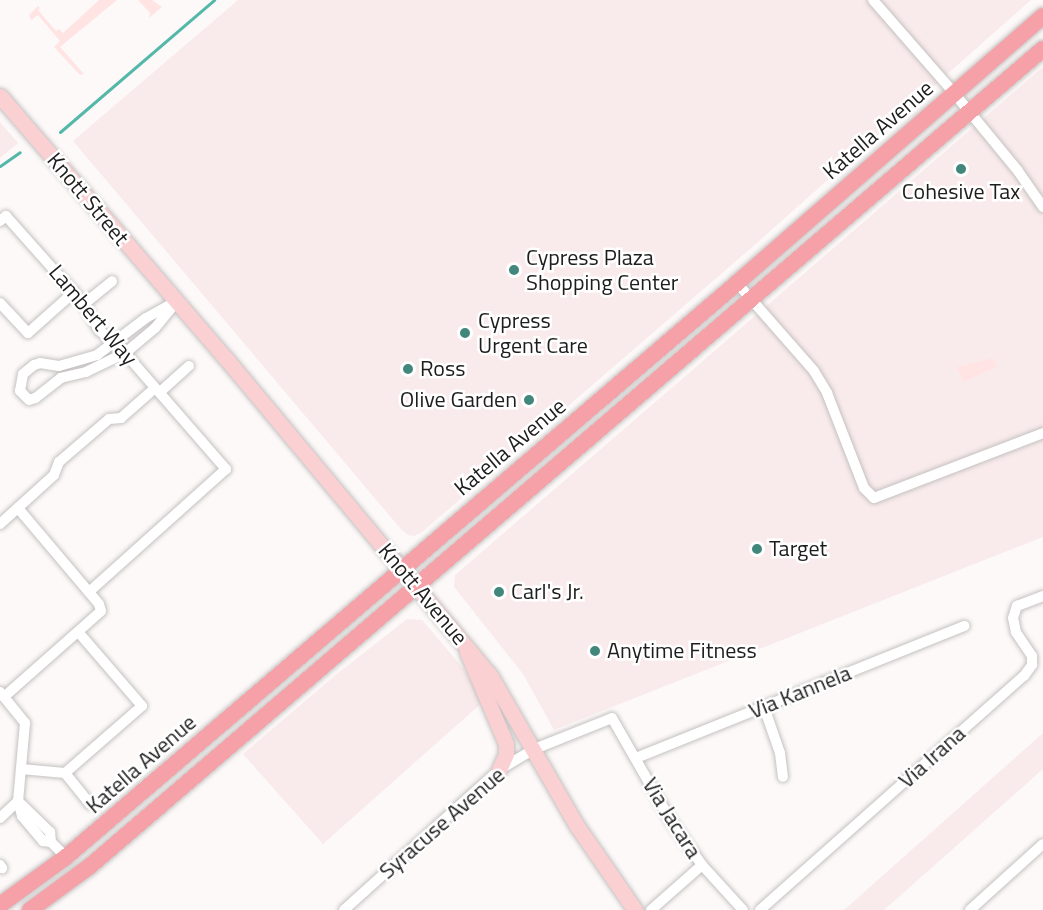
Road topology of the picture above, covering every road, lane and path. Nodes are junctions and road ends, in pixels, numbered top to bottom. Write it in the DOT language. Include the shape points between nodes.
graph roads {
  1 [pos="873,0"];
  2 [pos="1043,16"];
  3 [pos="1043,49"];
  4 [pos="954,93"];
  5 [pos="0,96"];
  6 [pos="970,113"];
  7 [pos="1043,207"];
  8 [pos="3,218"];
  9 [pos="112,281"];
  10 [pos="737,283"];
  11 [pos="74,292"];
  12 [pos="751,299"];
  13 [pos="177,301"];
  14 [pos="0,303"];
  15 [pos="84,304"];
  16 [pos="114,345"];
  17 [pos="125,353"];
  18 [pos="59,366"];
  19 [pos="189,366"];
  20 [pos="61,378"];
  21 [pos="157,390"];
  22 [pos="1043,433"];
  23 [pos="18,508"];
  24 [pos="0,524"];
  25 [pos="401,569"];
  26 [pos="415,585"];
  27 [pos="88,592"];
  28 [pos="1043,596"];
  29 [pos="964,626"];
  30 [pos="79,633"];
  31 [pos="463,640"];
  32 [pos="2,694"];
  33 [pos="764,707"];
  34 [pos="612,718"];
  35 [pos="227,719"];
  36 [pos="532,750"];
  37 [pos="636,758"];
  38 [pos="21,769"];
  39 [pos="499,770"];
  40 [pos="65,773"];
  41 [pos="783,777"];
  42 [pos="177,790"];
  43 [pos="18,801"];
  44 [pos="90,804"];
  45 [pos="0,818"];
  46 [pos="1043,844"];
  47 [pos="66,857"];
  48 [pos="702,865"];
  49 [pos="0,905"];
  50 [pos="30,910"];
  51 [pos="344,910"];
  52 [pos="635,910"];
  53 [pos="651,910"];
  54 [pos="743,910"];
  55 [pos="760,910"];
  56 [pos="970,910"];
  1 -- 4 [label="street"];
  2 -- 4 [label="main road, Katella Avenue"];
  3 -- 6 [label="main road, Katella Avenue"];
  4 -- 6 [label="street"];
  4 -- 10 [label="main road, Katella Avenue"];
  5 -- 13 [label="main road, Knott Street"];
  6 -- 7 [label="street"];
  6 -- 12 [label="main road, Katella Avenue"];
  8 -- 11 [label="street, Lambert Way"];
  9 -- 15 [label="street"];
  10 -- 12 [label="street"];
  10 -- 25 [label="main road, Katella Avenue"];
  11 -- 14 [label="street" via="28,333"];
  11 -- 15 [label="street, Lambert Way"];
  12 -- 22 [label="street" via="811,368 827,393 864,488 874,498"];
  12 -- 26 [label="main road, Katella Avenue"];
  13 -- 16 [label="street" via="146,318"];
  13 -- 17 [label="street" via="155,328"];
  13 -- 25 [label="main road, Knott Avenue"];
  15 -- 16 [label="street, Lambert Way" via="99,330"];
  16 -- 17 [label="street, Lambert Way"];
  16 -- 18 [label="street" via="97,355"];
  17 -- 20 [label="street" via="86,372"];
  17 -- 21 [label="street, Lambert Way"];
  18 -- 20 [label="street"];
  18 -- 20 [label="street" via="34,364 24,374 20,391 30,400"];
  19 -- 21 [label="street"];
  21 -- 23 [label="street" via="121,418 109,418 59,462 54,475"];
  21 -- 27 [label="street, Lambert Way" via="226,469"];
  23 -- 24 [label="street"];
  23 -- 27 [label="street"];
  25 -- 26 [label="main road, Knott Avenue"];
  25 -- 35 [label="main road, Katella Avenue"];
  26 -- 31 [label="main road, Knott Avenue"];
  26 -- 42 [label="main road, Katella Avenue"];
  27 -- 30 [label="street" via="101,611"];
  28 -- 55 [label="street, Via Irana" via="1017,606 1013,618 1016,632 1032,656 1032,665 1024,676"];
  29 -- 33 [label="street, Via Kannela"];
  30 -- 32 [label="street"];
  30 -- 40 [label="street" via="142,706"];
  31 -- 36 [label="main road, Knott Avenue" via="490,675"];
  31 -- 39 [label="main road" via="506,744"];
  32 -- 38 [label="street" via="25,723"];
  33 -- 37 [label="street, Via Kannela"];
  33 -- 41 [label="street" via="780,753"];
  34 -- 36 [label="street, Syracuse Avenue"];
  34 -- 37 [label="street, Via Jacara"];
  35 -- 42 [label="main road" via="215,743 173,780"];
  35 -- 47 [label="main road, Katella Avenue"];
  36 -- 39 [label="street, Syracuse Avenue"];
  36 -- 52 [label="main road, Knott Avenue" via="577,826"];
  37 -- 48 [label="street, Via Jacara" via="671,821"];
  38 -- 40 [label="street"];
  38 -- 43 [label="street"];
  39 -- 51 [label="street, Syracuse Avenue"];
  40 -- 44 [label="street"];
  42 -- 50 [label="main road, Katella Avenue" via="80,874"];
  43 -- 45 [label="street"];
  43 -- 47 [label="street" via="22,816 43,841 51,842"];
  46 -- 56 [label="street"];
  47 -- 49 [label="main road, Katella Avenue"];
  48 -- 53 [label="street"];
  48 -- 54 [label="street, Via Jacara"];
}
